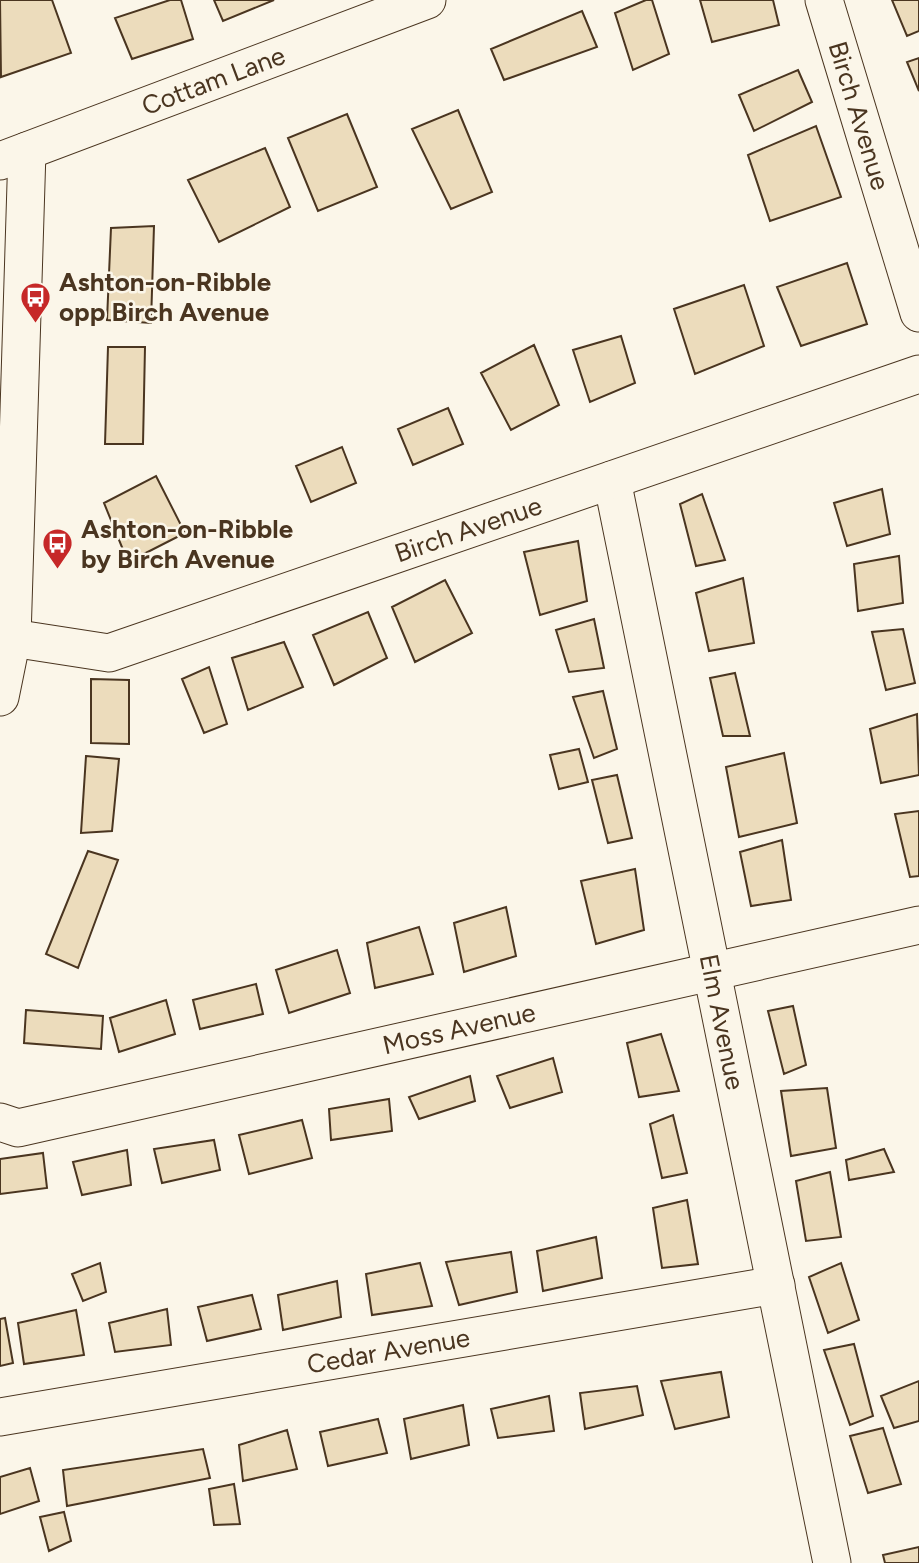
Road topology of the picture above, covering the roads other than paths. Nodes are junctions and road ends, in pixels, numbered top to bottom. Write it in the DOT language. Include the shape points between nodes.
graph roads {
  1 [pos="427,0"];
  2 [pos="824,0"];
  3 [pos="13,156"];
  4 [pos="919,313"];
  5 [pos="919,374"];
  6 [pos="611,480"];
  7 [pos="12,638"];
  8 [pos="0,697"];
  9 [pos="919,925"];
  10 [pos="712,972"];
  11 [pos="0,1122"];
  12 [pos="776,1285"];
  13 [pos="0,1417"];
  14 [pos="832,1563"];
  1 -- 3 [label="street, Cottam Lane"];
  2 -- 4 [label="street, Birch Avenue"];
  3 -- 7 [label="street"];
  5 -- 6 [label="street, Birch Avenue"];
  6 -- 7 [label="street, Birch Avenue" via="109,653"];
  6 -- 10 [label="street, Elm Avenue"];
  7 -- 8 [label="street"];
  9 -- 10 [label="street, Moss Avenue"];
  10 -- 11 [label="street, Moss Avenue" via="19,1128"];
  10 -- 12 [label="street, Elm Avenue"];
  12 -- 13 [label="street, Cedar Avenue"];
  12 -- 14 [label="street, Elm Avenue"];
}
